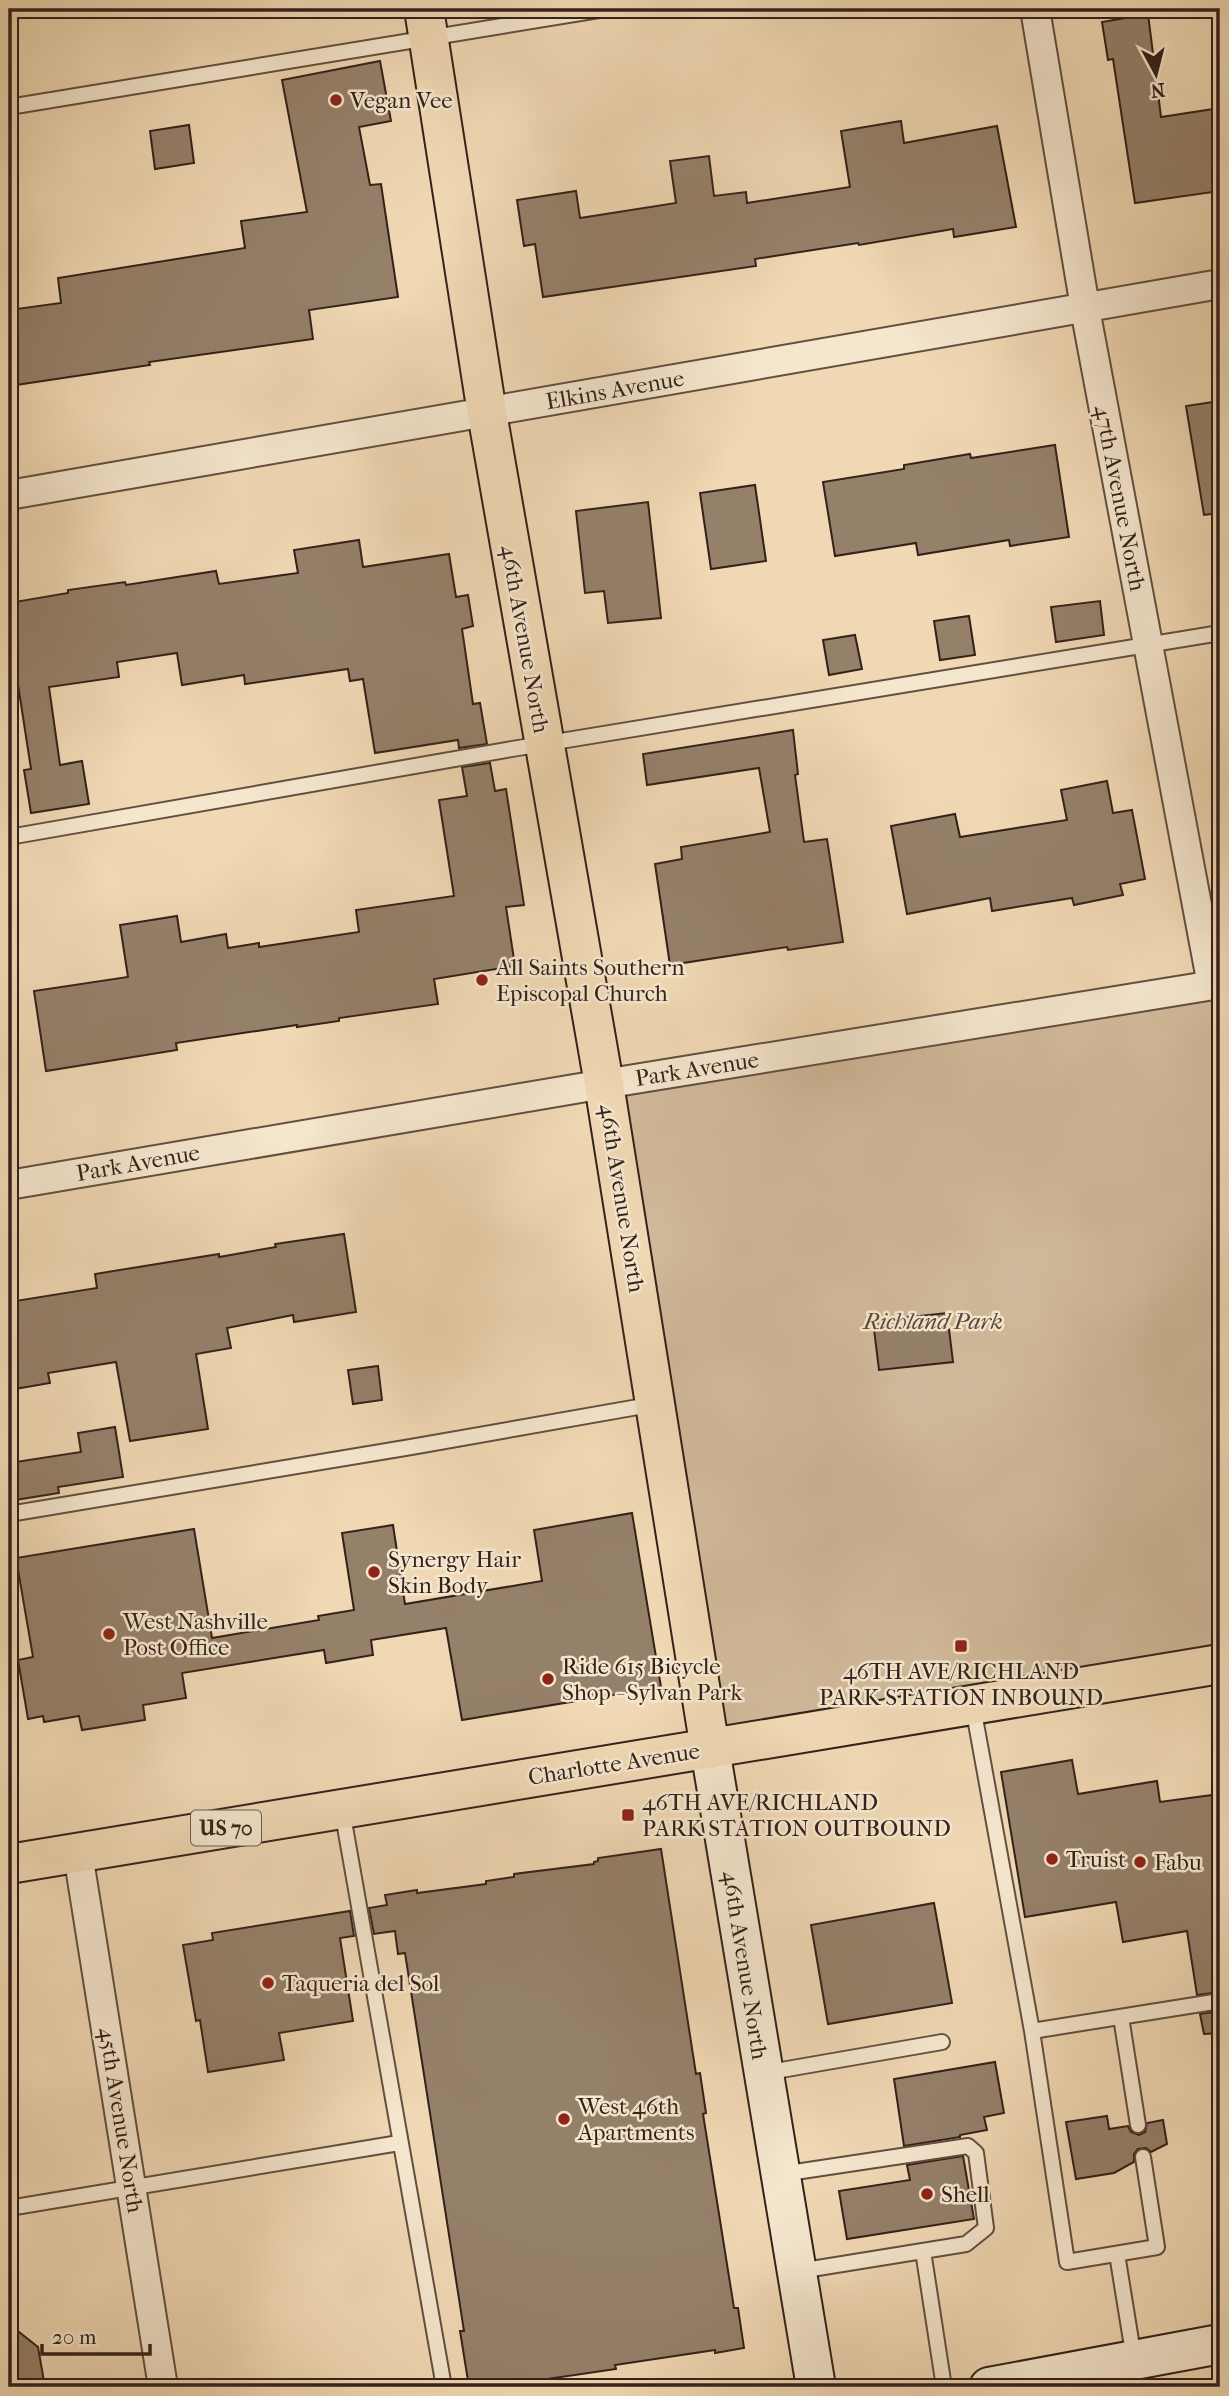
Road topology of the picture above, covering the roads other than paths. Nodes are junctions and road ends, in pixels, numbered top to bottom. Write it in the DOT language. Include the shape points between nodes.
graph roads {
  1 [pos="605,9"];
  2 [pos="1035,9"];
  3 [pos="426,24"];
  4 [pos="9,107"];
  5 [pos="1220,285"];
  6 [pos="1085,307"];
  7 [pos="487,413"];
  8 [pos="9,495"];
  9 [pos="1220,633"];
  10 [pos="1148,645"];
  11 [pos="543,745"];
  12 [pos="9,837"];
  13 [pos="1216,984"];
  14 [pos="604,1084"];
  15 [pos="9,1185"];
  16 [pos="656,1404"];
  17 [pos="9,1514"];
  18 [pos="1220,1664"];
  19 [pos="973,1705"];
  20 [pos="710,1749"];
  21 [pos="342,1808"];
  22 [pos="79,1854"];
  23 [pos="9,1864"];
  24 [pos="1220,2001"];
  25 [pos="1121,2017"];
  26 [pos="1032,2031"];
  27 [pos="942,2042"];
  28 [pos="763,2073"];
  29 [pos="1138,2125"];
  30 [pos="399,2143"];
  31 [pos="1143,2157"];
  32 [pos="780,2175"];
  33 [pos="131,2188"];
  34 [pos="9,2208"];
  35 [pos="923,2251"];
  36 [pos="1117,2254"];
  37 [pos="797,2272"];
  38 [pos="1220,2344"];
  39 [pos="1134,2360"];
  40 [pos="163,2387"];
  41 [pos="444,2387"];
  42 [pos="816,2387"];
  43 [pos="944,2387"];
  44 [pos="989,2387"];
  1 -- 3 [label="lane"];
  2 -- 6 [label="street, 47th Avenue North"];
  3 -- 4 [label="lane"];
  3 -- 7 [label="main road, 46th Avenue North"];
  5 -- 6 [label="street, Elkins Avenue"];
  6 -- 7 [label="street, Elkins Avenue"];
  6 -- 10 [label="street, 47th Avenue North"];
  7 -- 8 [label="street, Elkins Avenue"];
  7 -- 11 [label="main road, 46th Avenue North"];
  9 -- 10 [label="lane"];
  10 -- 11 [label="lane"];
  10 -- 13 [label="street, 47th Avenue North"];
  11 -- 12 [label="lane"];
  11 -- 14 [label="main road, 46th Avenue North"];
  13 -- 14 [label="street, Park Avenue"];
  14 -- 15 [label="street, Park Avenue"];
  14 -- 16 [label="main road, 46th Avenue North"];
  16 -- 17 [label="lane"];
  16 -- 20 [label="main road, 46th Avenue North"];
  18 -- 19 [label="main road, Charlotte Avenue / US 70"];
  19 -- 20 [label="main road, Charlotte Avenue / US 70"];
  19 -- 26 [label="lane"];
  20 -- 21 [label="main road, Charlotte Avenue / US 70"];
  20 -- 28 [label="main road, 46th Avenue North"];
  21 -- 22 [label="main road, Charlotte Avenue / US 70"];
  21 -- 30 [label="lane"];
  22 -- 23 [label="main road, Charlotte Avenue / US 70"];
  22 -- 33 [label="street, 45th Avenue North"];
  24 -- 25 [label="lane"];
  25 -- 26 [label="lane"];
  25 -- 29 [label="lane"];
  26 -- 36 [label="lane" via="1067,2262"];
  27 -- 28 [label="lane"];
  28 -- 32 [label="main road, 46th Avenue North"];
  30 -- 33 [label="lane"];
  30 -- 41 [label="lane"];
  31 -- 36 [label="lane" via="1157,2247"];
  32 -- 35 [label="lane" via="968,2146 976,2153 986,2228 966,2244"];
  32 -- 37 [label="main road, 46th Avenue North"];
  33 -- 34 [label="lane"];
  33 -- 40 [label="street, 45th Avenue North"];
  35 -- 37 [label="lane"];
  35 -- 43 [label="lane"];
  36 -- 39 [label="lane"];
  37 -- 42 [label="main road, 46th Avenue North"];
  38 -- 39 [label="main road"];
  39 -- 44 [label="main road"];
}
